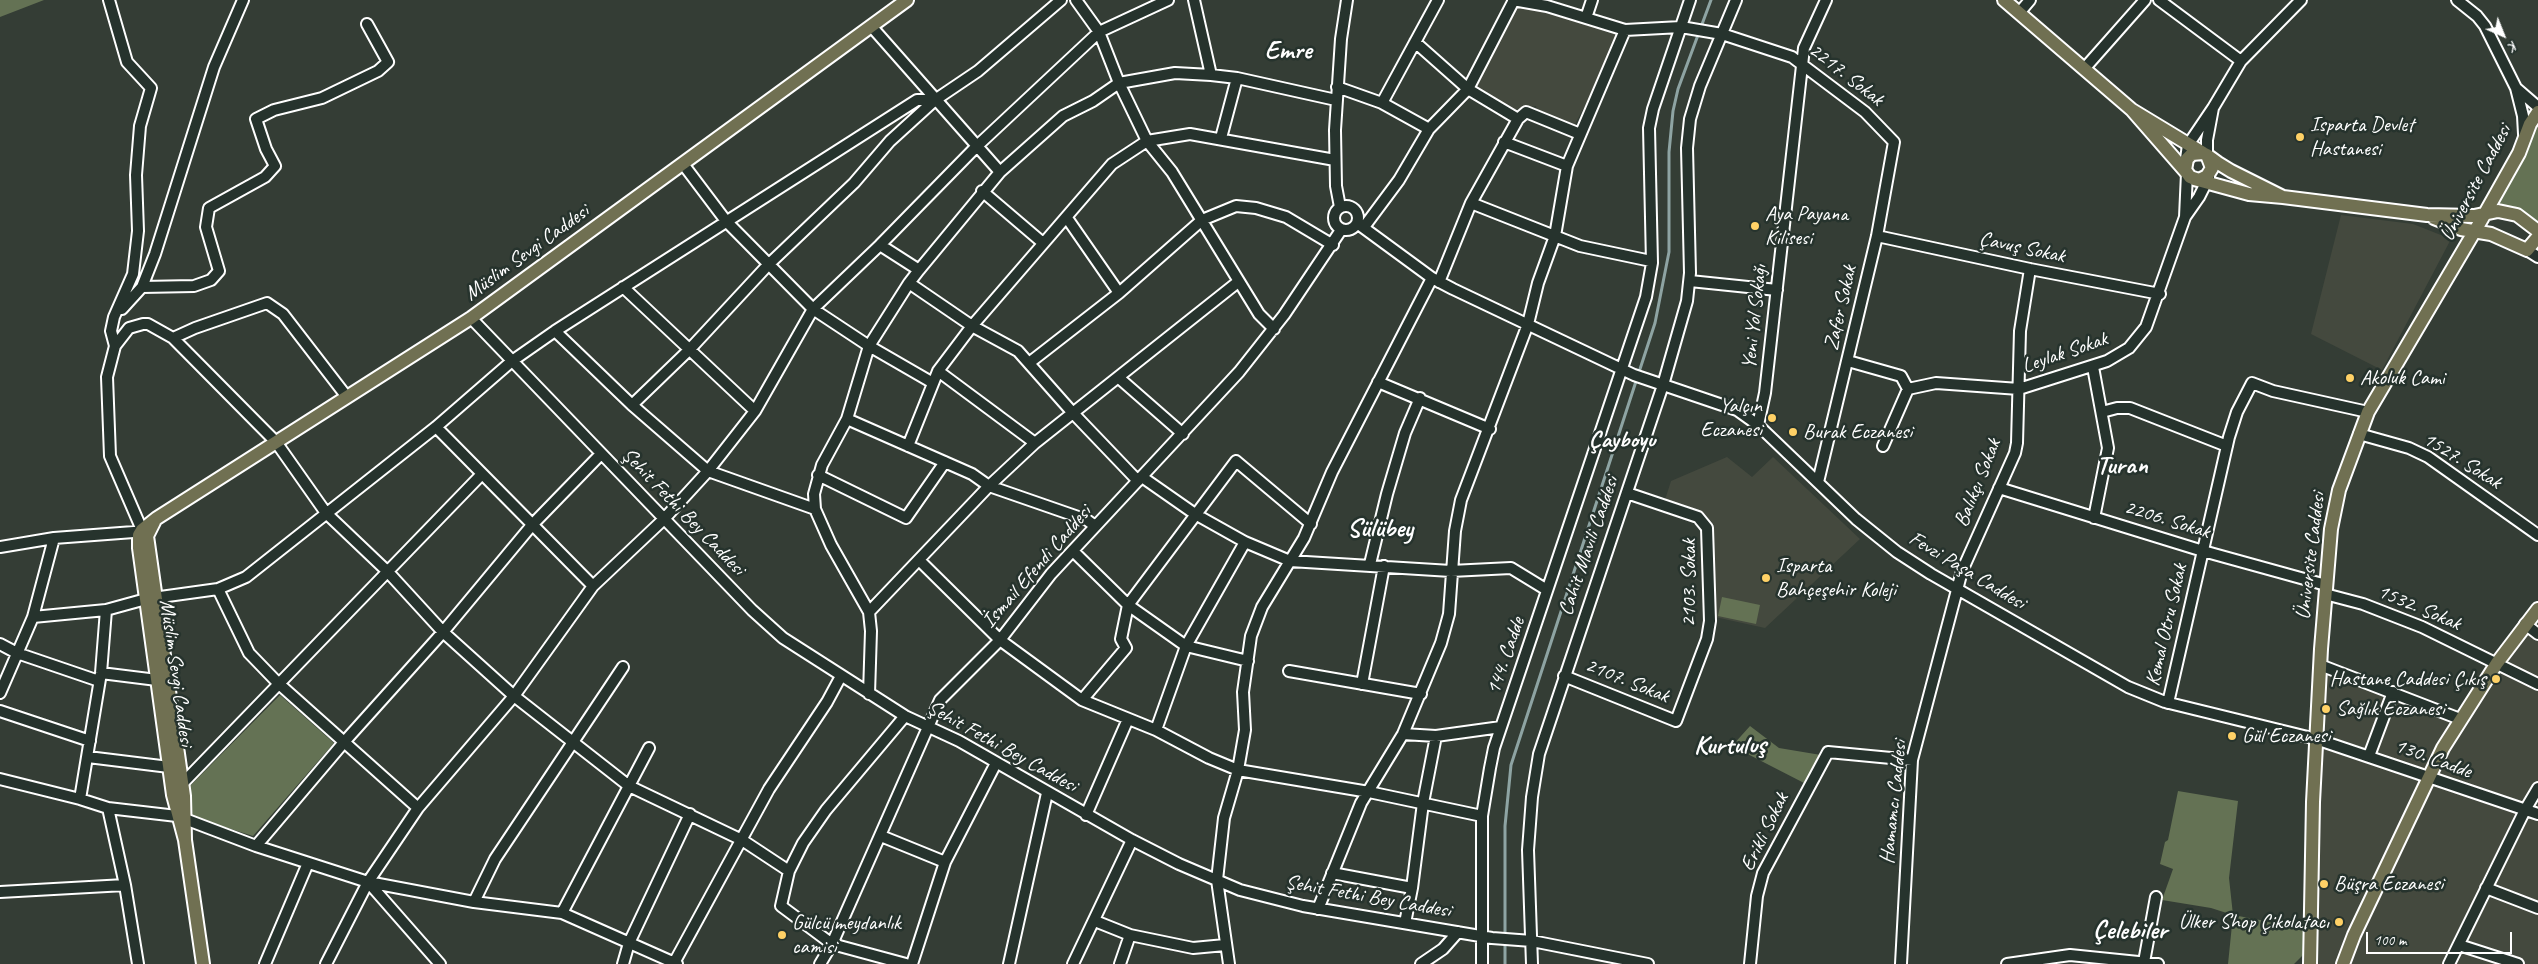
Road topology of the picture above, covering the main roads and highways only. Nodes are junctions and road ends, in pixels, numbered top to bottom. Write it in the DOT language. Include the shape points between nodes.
graph roads {
  1 [pos="907,0"];
  2 [pos="2004,0"];
  3 [pos="2132,110"];
  4 [pos="2538,112"];
  5 [pos="2205,154"];
  6 [pos="2197,175"];
  7 [pos="2283,197"];
  8 [pos="2485,214"];
  9 [pos="2427,215"];
  10 [pos="2475,231"];
  11 [pos="2538,231"];
  12 [pos="2538,236"];
  13 [pos="151,598"];
  14 [pos="2538,609"];
  15 [pos="181,818"];
  16 [pos="203,964"];
  17 [pos="2310,964"];
  18 [pos="2343,964"];
  1 -- 13 [label="main road, Müslim Sevgi Caddesi" via="471,318 157,518 138,541"];
  2 -- 3 [label="main road"];
  3 -- 5 [label="main road"];
  3 -- 6 [label="main road"];
  4 -- 8 [label="main road, Üniversite Caddesi"];
  5 -- 6 [label="main road" via="2212,163"];
  5 -- 6 [label="main road" via="2196,152 2189,156"];
  5 -- 7 [label="main road"];
  6 -- 7 [label="main road" via="2249,194"];
  7 -- 9 [label="main road"];
  8 -- 9 [label="main road"];
  8 -- 10 [label="main road, Üniversite Caddesi"];
  8 -- 11 [label="main road" via="2498,211 2517,215"];
  9 -- 10 [label="main road" via="2461,229"];
  10 -- 12 [label="main road" via="2495,235 2527,250"];
  10 -- 17 [label="main road, Üniversite Caddesi" via="2368,412 2344,472 2334,508 2325,589 2316,739"];
  13 -- 15 [label="main road, Müslim Sevgi Caddesi" via="157,680 169,767"];
  13 -- 15 [label="main road, Müslim Sevgi Caddesi" via="182,784"];
  14 -- 18 [label="main road" via="2460,719 2428,776"];
  15 -- 16 [label="main road, Müslim Sevgi Caddesi"];
}
